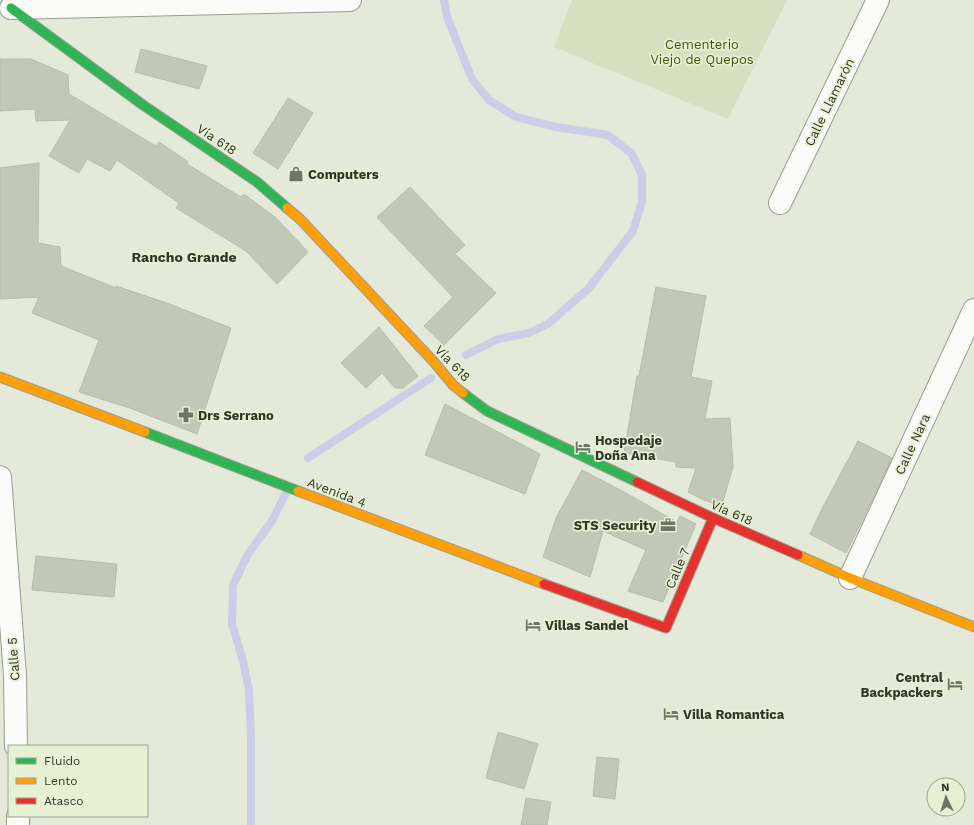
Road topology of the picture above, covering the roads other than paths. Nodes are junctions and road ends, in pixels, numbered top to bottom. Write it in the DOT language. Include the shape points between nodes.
graph roads {
  1 [pos="350,0"];
  2 [pos="878,0"];
  3 [pos="7,5"];
  4 [pos="780,203"];
  5 [pos="974,310"];
  6 [pos="0,377"];
  7 [pos="0,477"];
  8 [pos="713,518"];
  9 [pos="850,578"];
  10 [pos="974,627"];
  11 [pos="666,628"];
  12 [pos="16,745"];
  1 -- 3 [label="street"];
  2 -- 4 [label="street, Calle Llamarón"];
  3 -- 8 [label="street, Vía 618" via="143,105 257,182 300,220 453,385 487,410"];
  5 -- 9 [label="street, Calle Nara"];
  6 -- 11 [label="street, Avenida 4" via="498,567"];
  7 -- 12 [label="street, Calle 5" via="15,676"];
  8 -- 9 [label="street, Vía 618"];
  8 -- 11 [label="street, Calle 7"];
  9 -- 10 [label="street, Vía 618"];
}
